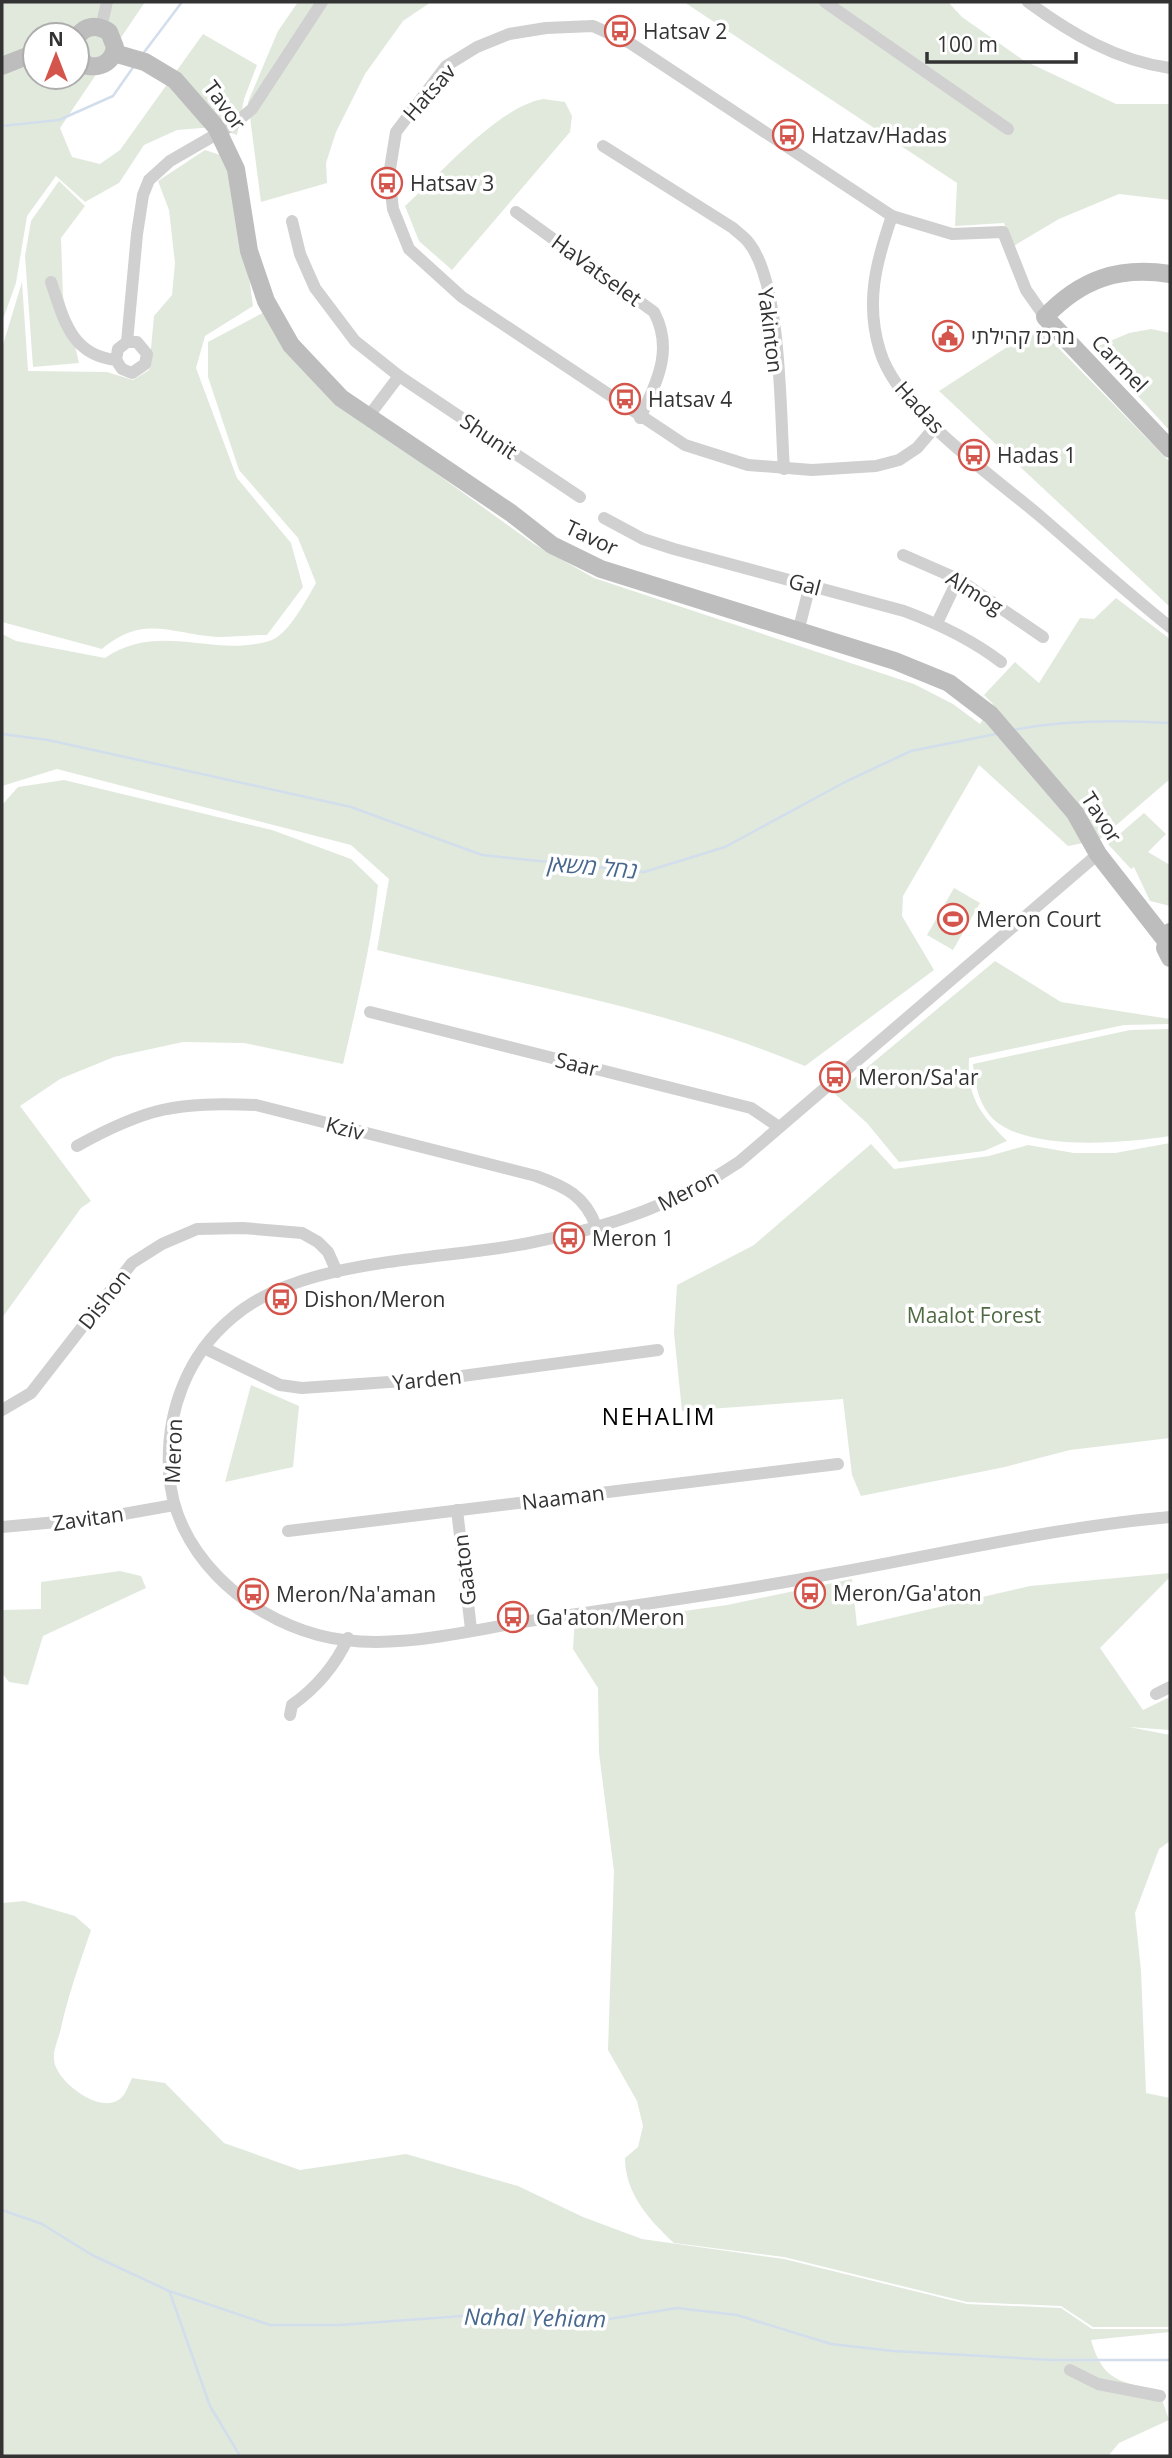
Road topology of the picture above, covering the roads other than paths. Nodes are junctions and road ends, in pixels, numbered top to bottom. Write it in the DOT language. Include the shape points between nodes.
graph roads {
  1 [pos="107,2"];
  2 [pos="322,2"];
  3 [pos="825,2"];
  4 [pos="1028,2"];
  5 [pos="91,27"];
  6 [pos="101,27"];
  7 [pos="114,53"];
  8 [pos="21,58"];
  9 [pos="2,66"];
  10 [pos="91,66"];
  11 [pos="1170,68"];
  12 [pos="1008,129"];
  13 [pos="219,131"];
  14 [pos="603,146"];
  15 [pos="516,212"];
  16 [pos="892,216"];
  17 [pos="292,221"];
  18 [pos="1003,232"];
  19 [pos="1170,274"];
  20 [pos="51,282"];
  21 [pos="1045,317"];
  22 [pos="127,342"];
  23 [pos="116,360"];
  24 [pos="399,376"];
  25 [pos="368,416"];
  26 [pos="640,418"];
  27 [pos="935,427"];
  28 [pos="1170,449"];
  29 [pos="784,469"];
  30 [pos="580,497"];
  31 [pos="604,518"];
  32 [pos="902,555"];
  33 [pos="958,579"];
  34 [pos="810,585"];
  35 [pos="937,623"];
  36 [pos="1170,627"];
  37 [pos="798,632"];
  38 [pos="1043,637"];
  39 [pos="1001,662"];
  40 [pos="1098,854"];
  41 [pos="1169,944"];
  42 [pos="370,1013"];
  43 [pos="779,1127"];
  44 [pos="77,1146"];
  45 [pos="596,1226"];
  46 [pos="337,1272"];
  47 [pos="204,1348"];
  48 [pos="657,1350"];
  49 [pos="2,1410"];
  50 [pos="838,1464"];
  51 [pos="174,1505"];
  52 [pos="457,1510"];
  53 [pos="1170,1517"];
  54 [pos="2,1527"];
  55 [pos="288,1531"];
  56 [pos="471,1629"];
  57 [pos="348,1639"];
  58 [pos="1170,1687"];
  59 [pos="1156,1694"];
  60 [pos="290,1715"];
  61 [pos="1070,2370"];
  62 [pos="1160,2396"];
  1 -- 6 [label="street"];
  2 -- 13 [label="street" via="257,104"];
  3 -- 12 [label="street"];
  4 -- 11 [label="street" via="1084,39 1147,65"];
  5 -- 6 [label="street"];
  6 -- 7 [label="street" via="113,37"];
  7 -- 10 [label="street" via="107,63"];
  7 -- 13 [label="street, Tavor" via="145,62 175,80"];
  8 -- 9 [label="street"];
  13 -- 22 [label="street" via="164,165 146,187 131,275"];
  13 -- 25 [label="street, Tavor" via="238,176 256,277 278,324 323,382"];
  14 -- 29 [label="street, Yakinton" via="750,243 772,312"];
  15 -- 26 [label="street, HaVatselet" via="654,312 665,349 660,375"];
  16 -- 18 [label="street, Hatsav" via="952,234"];
  16 -- 26 [label="street, Hatsav" via="630,43 593,26 509,34 446,66 396,132 389,174 393,209 409,249 462,297"];
  16 -- 27 [label="street, Hadas" via="872,288 873,323 880,354 897,385"];
  17 -- 24 [label="street, Shunit" via="300,254 333,316 355,341"];
  18 -- 21 [label="street, Carmel" via="1026,290"];
  19 -- 21 [label="street" via="1129,270 1106,275 1063,297"];
  20 -- 23 [label="street" via="79,345 99,358"];
  21 -- 28 [label="street, Carmel"];
  22 -- 23 [label="street" via="118,349"];
  22 -- 23 [label="street" via="142,345 147,354 145,365 132,373"];
  24 -- 25 [label="street"];
  24 -- 30 [label="street, Shunit"];
  25 -- 37 [label="street, Tavor" via="552,545 614,573"];
  26 -- 29 [label="street, Hatsav" via="685,445 748,465"];
  27 -- 29 [label="street, Hatsav" via="899,460 876,466"];
  27 -- 36 [label="street, Hadas"];
  31 -- 34 [label="street, Gal" via="653,542"];
  32 -- 33 [label="street, Almog"];
  33 -- 35 [label="street"];
  33 -- 38 [label="street, Almog"];
  34 -- 35 [label="street, Gal"];
  34 -- 37 [label="street"];
  35 -- 39 [label="street, Gal" via="980,645"];
  37 -- 40 [label="street, Tavor" via="895,661 949,683 991,715 1075,813"];
  40 -- 41 [label="street, Tavor"];
  40 -- 43 [label="street, Meron"];
  42 -- 43 [label="street, Saar" via="751,1108"];
  43 -- 45 [label="street, Meron" via="707,1184 665,1204"];
  44 -- 45 [label="street, Kziv" via="122,1121 167,1107 256,1105 565,1186 590,1209"];
  45 -- 46 [label="street, Meron" via="530,1243"];
  46 -- 47 [label="street, Meron" via="285,1286 258,1301 232,1317"];
  46 -- 49 [label="street, Dishon" via="318,1241 302,1233 197,1229 132,1264 31,1393"];
  47 -- 48 [label="street, Yarden" via="280,1385 302,1388 446,1378"];
  47 -- 51 [label="street, Meron" via="180,1391 171,1425"];
  50 -- 52 [label="street, Naaman"];
  51 -- 54 [label="street, Zavitan" via="101,1518"];
  51 -- 57 [label="street, Meron" via="206,1562 250,1606 281,1623"];
  52 -- 55 [label="street, Naaman"];
  52 -- 56 [label="street, Gaaton"];
  53 -- 56 [label="street, Meron" via="1105,1523 825,1575"];
  56 -- 57 [label="street, Meron" via="395,1642"];
  57 -- 60 [label="street" via="338,1660 292,1705"];
  58 -- 59 [label="street"];
  61 -- 62 [label="street" via="1098,2384"];
}
